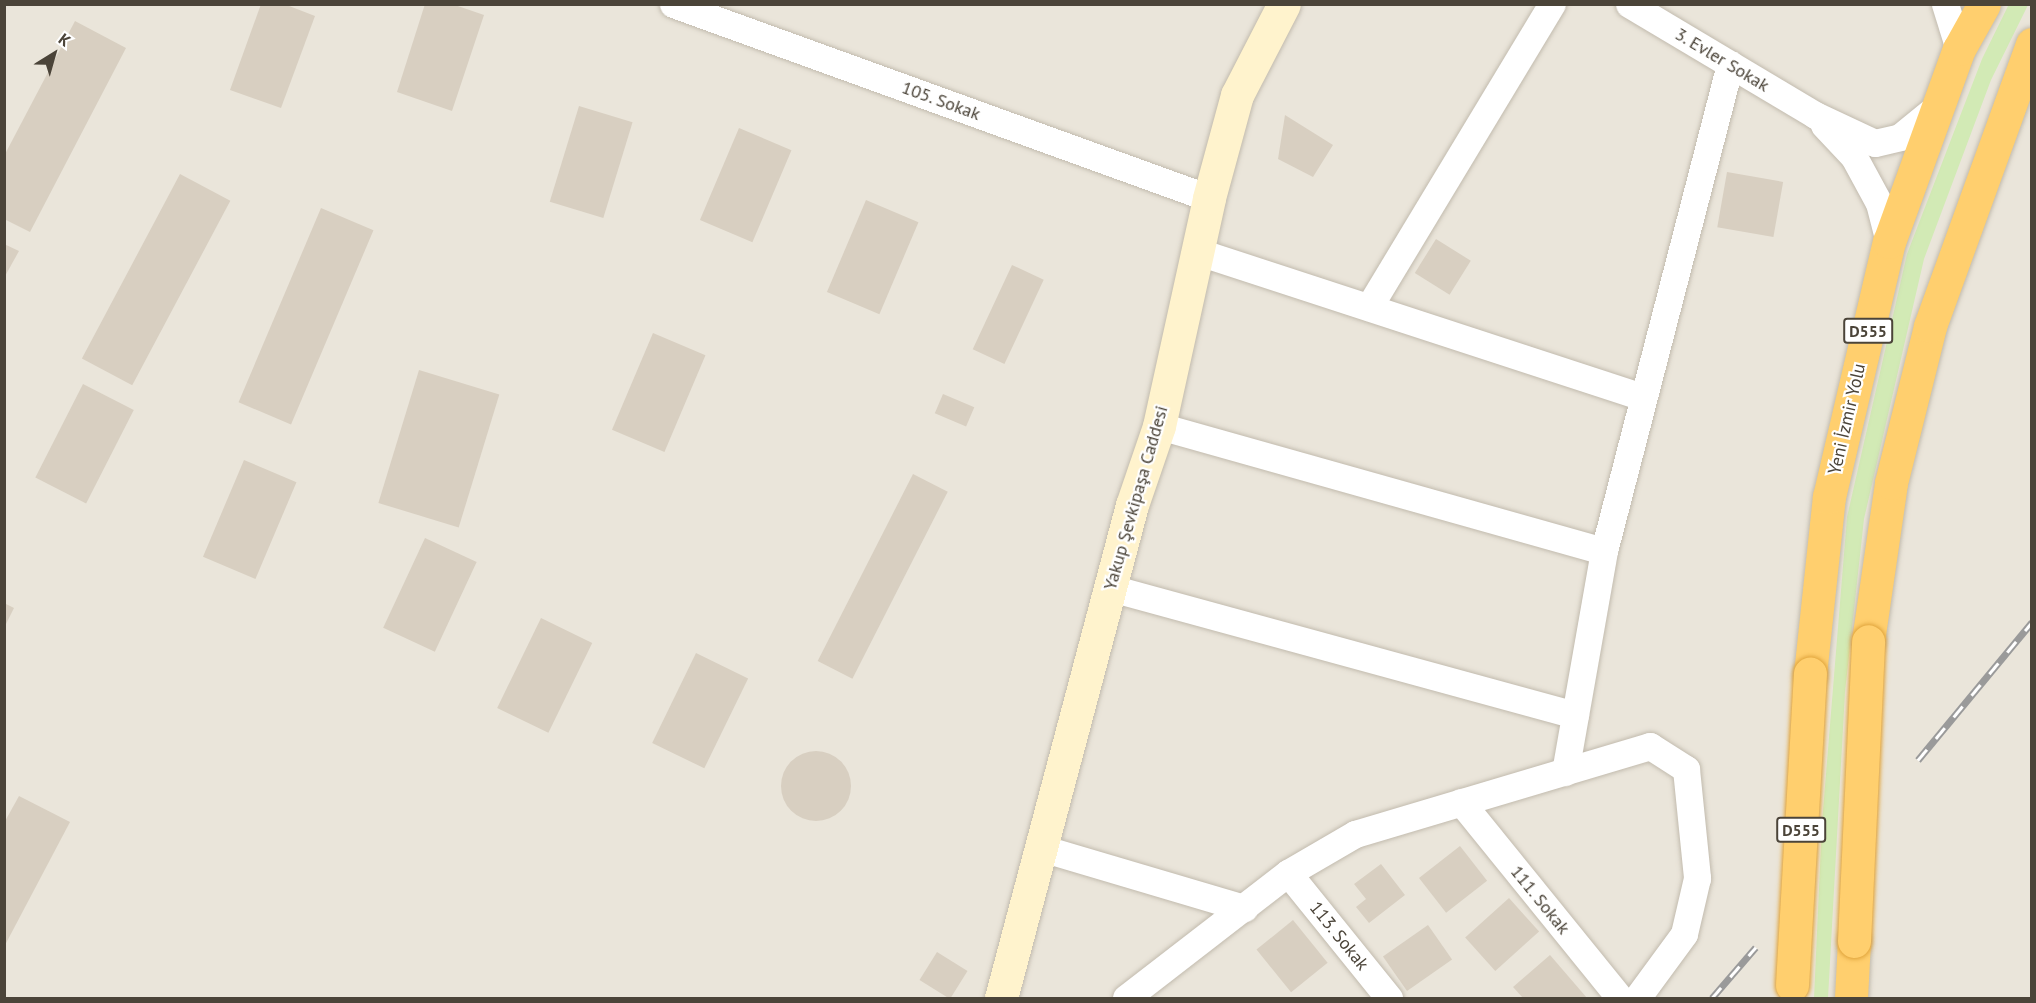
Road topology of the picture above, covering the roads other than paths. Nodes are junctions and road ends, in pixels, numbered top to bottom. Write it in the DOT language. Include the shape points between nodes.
graph roads {
  1 [pos="673,4"];
  2 [pos="1284,4"];
  3 [pos="1552,4"];
  4 [pos="1629,4"];
  5 [pos="1945,4"];
  6 [pos="1984,4"];
  7 [pos="2031,44"];
  8 [pos="1959,48"];
  9 [pos="1730,64"];
  10 [pos="1938,106"];
  11 [pos="1815,116"];
  12 [pos="1209,198"];
  13 [pos="1889,242"];
  14 [pos="1196,251"];
  15 [pos="1369,307"];
  16 [pos="1643,397"];
  17 [pos="1159,426"];
  18 [pos="1604,551"];
  19 [pos="1111,588"];
  20 [pos="1575,715"];
  21 [pos="1565,772"];
  22 [pos="1461,802"];
  23 [pos="1041,848"];
  24 [pos="1288,873"];
  25 [pos="1244,908"];
  26 [pos="1791,992"];
  27 [pos="1001,999"];
  28 [pos="1126,999"];
  29 [pos="1389,999"];
  30 [pos="1620,999"];
  31 [pos="1637,999"];
  32 [pos="1851,999"];
  1 -- 12 [label="street, 105. Sokak"];
  2 -- 12 [label="main road, Yakup Şevkipaşa Caddesi" via="1237,95"];
  3 -- 15 [label="street"];
  4 -- 9 [label="street, 3. Evler Sokak"];
  5 -- 8 [label="street"];
  6 -- 8 [label="highway, Yeni İzmir Yolu / D555"];
  7 -- 32 [label="highway, bridge" via="1930,326 1892,483 1868,641"];
  8 -- 10 [label="highway, Yeni İzmir Yolu / D555"];
  9 -- 11 [label="street, 3. Evler Sokak"];
  9 -- 16 [label="street"];
  10 -- 11 [label="street" via="1900,137 1875,143"];
  10 -- 13 [label="highway, Yeni İzmir Yolu / D555"];
  11 -- 13 [label="street" via="1854,158 1880,203"];
  12 -- 14 [label="main road, Yakup Şevkipaşa Caddesi"];
  13 -- 26 [label="highway, Yeni İzmir Yolu / D555, bridge" via="1829,497 1810,674"];
  14 -- 15 [label="street"];
  14 -- 17 [label="main road, Yakup Şevkipaşa Caddesi"];
  15 -- 16 [label="street"];
  16 -- 18 [label="street"];
  17 -- 18 [label="street"];
  17 -- 19 [label="main road, Yakup Şevkipaşa Caddesi" via="1132,505"];
  18 -- 20 [label="street"];
  19 -- 20 [label="street"];
  19 -- 23 [label="main road, Yakup Şevkipaşa Caddesi"];
  20 -- 21 [label="street"];
  21 -- 22 [label="street"];
  21 -- 31 [label="street" via="1650,746 1686,769 1697,878 1684,934"];
  22 -- 24 [label="street" via="1355,834"];
  22 -- 30 [label="street, 111. Sokak"];
  23 -- 25 [label="street"];
  23 -- 27 [label="main road, Yakup Şevkipaşa Caddesi"];
  24 -- 25 [label="street"];
  24 -- 29 [label="street, 113. Sokak"];
  25 -- 28 [label="street"];
}
